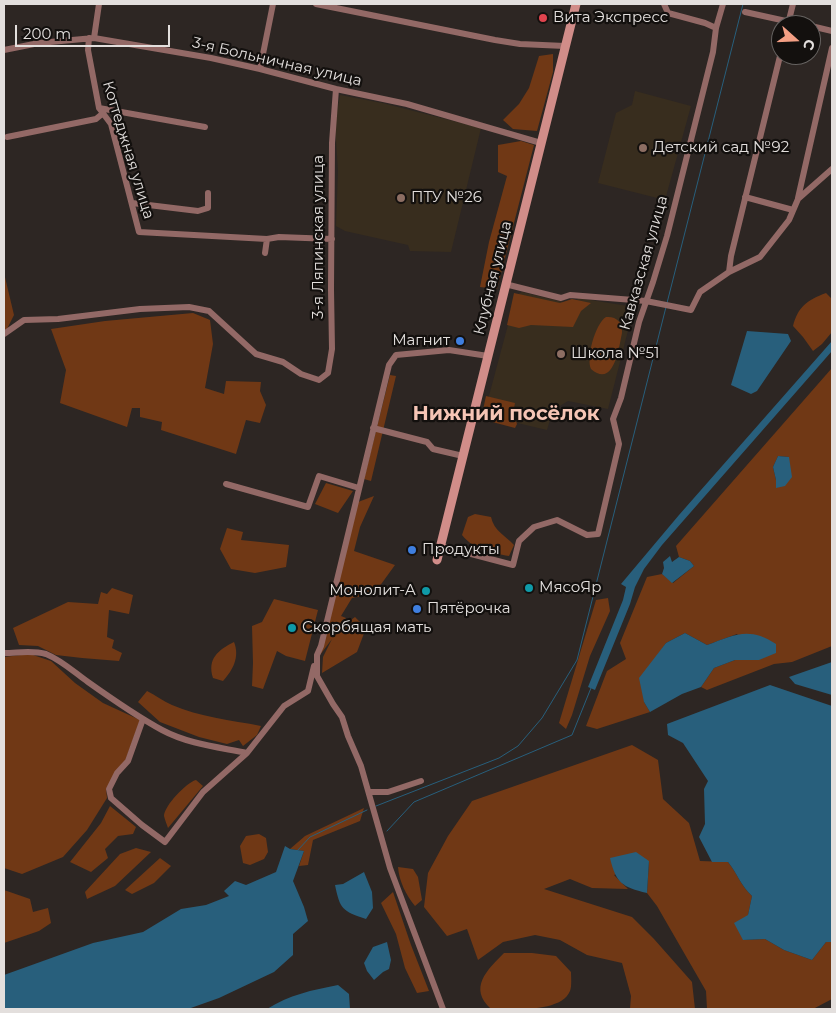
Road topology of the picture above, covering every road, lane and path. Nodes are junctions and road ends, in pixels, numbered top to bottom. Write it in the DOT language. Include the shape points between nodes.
graph roads {
  1 [pos="99,4"];
  2 [pos="273,4"];
  3 [pos="316,4"];
  4 [pos="576,4"];
  5 [pos="664,4"];
  6 [pos="723,4"];
  7 [pos="745,12"];
  8 [pos="771,19"];
  9 [pos="716,28"];
  10 [pos="92,38"];
  11 [pos="565,46"];
  12 [pos="832,48"];
  13 [pos="4,50"];
  14 [pos="778,65"];
  15 [pos="260,69"];
  16 [pos="336,89"];
  17 [pos="101,111"];
  18 [pos="205,127"];
  19 [pos="7,137"];
  20 [pos="541,143"];
  21 [pos="832,169"];
  22 [pos="208,193"];
  23 [pos="745,197"];
  24 [pos="798,199"];
  25 [pos="132,203"];
  26 [pos="793,210"];
  27 [pos="267,239"];
  28 [pos="332,239"];
  29 [pos="264,253"];
  30 [pos="729,272"];
  31 [pos="505,284"];
  32 [pos="646,301"];
  33 [pos="4,334"];
  34 [pos="488,356"];
  35 [pos="373,428"];
  36 [pos="463,456"];
  37 [pos="226,484"];
  38 [pos="359,488"];
  39 [pos="441,546"];
  40 [pos="437,560"];
  41 [pos="4,653"];
  42 [pos="317,655"];
  43 [pos="143,719"];
  44 [pos="247,753"];
  45 [pos="421,782"];
  46 [pos="369,792"];
  47 [pos="443,1009"];
  1 -- 10 [label="street, Коттеджная улица"];
  2 -- 15 [label="street"];
  3 -- 11 [label="street" via="495,40"];
  4 -- 11 [label="street, Клубная улица"];
  5 -- 9 [label="street" via="668,13"];
  6 -- 9 [label="street, Кавказская улица"];
  7 -- 8 [label="street"];
  9 -- 32 [label="street, Кавказская улица" via="713,52 667,236"];
  10 -- 13 [label="street, 3-я Больничная улица"];
  10 -- 15 [label="street, 3-я Больничная улица"];
  10 -- 17 [label="street, Коттеджная улица" via="88,50"];
  11 -- 20 [label="street, Клубная улица"];
  12 -- 24 [label="street"];
  14 -- 23 [label="street"];
  15 -- 16 [label="street, 3-я Больничная улица"];
  16 -- 20 [label="street, 3-я Больничная улица" via="407,104"];
  16 -- 28 [label="street, 3-я Ляпинская улица" via="332,143"];
  17 -- 18 [label="street"];
  17 -- 19 [label="street" via="96,119"];
  17 -- 25 [label="street, Коттеджная улица" via="110,124"];
  20 -- 31 [label="street, Клубная улица"];
  21 -- 24 [label="street"];
  22 -- 25 [label="street" via="208,208 198,212"];
  23 -- 26 [label="street"];
  23 -- 30 [label="street"];
  24 -- 26 [label="street"];
  25 -- 27 [label="street, Коттеджная улица" via="139,232"];
  26 -- 30 [label="street" via="760,257"];
  27 -- 28 [label="street"];
  27 -- 29 [label="street"];
  28 -- 33 [label="street, 3-я Ляпинская улица" via="332,349 328,373 319,380 283,362 256,354 210,311 189,307 140,308 58,319 24,320"];
  30 -- 32 [label="street" via="700,292 691,310"];
  31 -- 32 [label="street" via="561,298 570,295"];
  31 -- 34 [label="street, Клубная улица"];
  32 -- 39 [label="street, Кавказская улица" via="613,419 619,444 598,534 587,536 557,520 534,527 519,541 513,565"];
  34 -- 35 [label="street" via="449,350 396,356 389,365"];
  34 -- 36 [label="street, Клубная улица"];
  35 -- 36 [label="street" via="427,442 433,449"];
  35 -- 38 [label="street"];
  36 -- 39 [label="street, Клубная улица"];
  37 -- 38 [label="street" via="308,507 319,476"];
  38 -- 42 [label="street"];
  39 -- 40 [label="street, Клубная улица"];
  41 -- 43 [label="street" via="30,651 46,654"];
  42 -- 44 [label="street" via="308,691 284,706"];
  42 -- 46 [label="street" via="317,676 342,717"];
  43 -- 44 [label="street" via="176,737"];
  43 -- 44 [label="street" via="128,762 117,773 110,789 111,798 165,842 203,792"];
  45 -- 46 [label="street" via="388,792"];
  46 -- 47 [label="street" via="390,868"];
}
